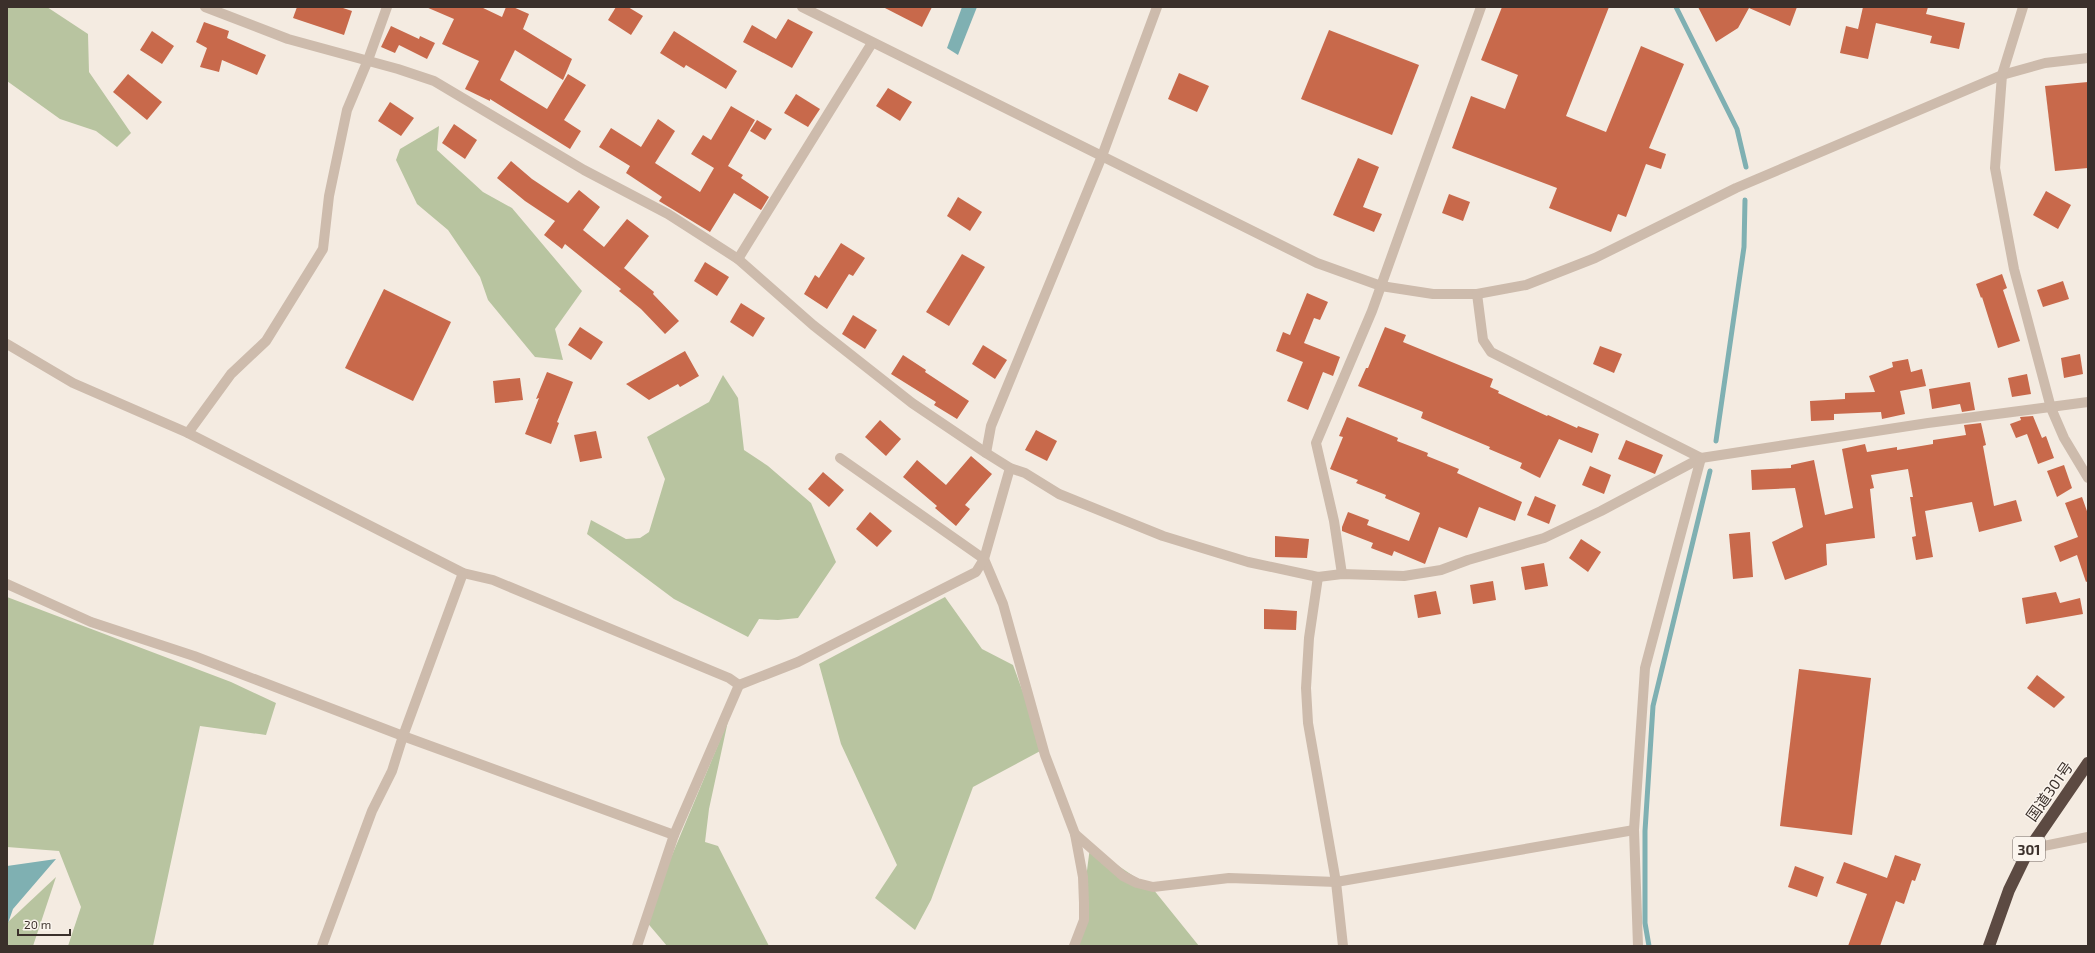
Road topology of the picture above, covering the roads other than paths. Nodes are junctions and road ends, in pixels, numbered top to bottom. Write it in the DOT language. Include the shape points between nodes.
graph roads {
  1 [pos="205,7"];
  2 [pos="387,7"];
  3 [pos="802,7"];
  4 [pos="1157,7"];
  5 [pos="1482,7"];
  6 [pos="2023,7"];
  7 [pos="872,43"];
  8 [pos="2088,58"];
  9 [pos="368,60"];
  10 [pos="2002,74"];
  11 [pos="1102,156"];
  12 [pos="738,259"];
  13 [pos="1381,286"];
  14 [pos="1477,294"];
  15 [pos="7,344"];
  16 [pos="2088,402"];
  17 [pos="2051,408"];
  18 [pos="188,433"];
  19 [pos="986,453"];
  20 [pos="840,458"];
  21 [pos="1700,458"];
  22 [pos="1010,468"];
  23 [pos="2088,478"];
  24 [pos="984,559"];
  25 [pos="463,573"];
  26 [pos="1342,574"];
  27 [pos="1318,577"];
  28 [pos="7,584"];
  29 [pos="739,685"];
  30 [pos="403,736"];
  31 [pos="2088,763"];
  32 [pos="1634,830"];
  33 [pos="1075,834"];
  34 [pos="674,835"];
  35 [pos="2088,837"];
  36 [pos="2029,849"];
  37 [pos="1336,882"];
  38 [pos="322,946"];
  39 [pos="637,946"];
  40 [pos="1074,946"];
  41 [pos="1343,946"];
  42 [pos="1638,946"];
  43 [pos="1989,946"];
  1 -- 9 [label="street" via="288,38"];
  2 -- 9 [label="street"];
  3 -- 7 [label="street"];
  4 -- 11 [label="street"];
  5 -- 13 [label="street"];
  6 -- 10 [label="street"];
  7 -- 11 [label="street"];
  7 -- 12 [label="street"];
  8 -- 10 [label="street" via="2045,63"];
  9 -- 12 [label="street" via="434,82 584,170 668,214"];
  9 -- 18 [label="street" via="347,110 329,196 323,248 266,342 231,374"];
  10 -- 14 [label="street" via="1736,188 1595,258 1526,285"];
  10 -- 17 [label="street" via="1995,168 2014,269"];
  11 -- 13 [label="street" via="1317,264"];
  11 -- 19 [label="street" via="992,426"];
  12 -- 19 [label="street" via="813,325 912,403"];
  13 -- 14 [label="street" via="1433,294"];
  13 -- 26 [label="street" via="1316,443 1334,521"];
  14 -- 21 [label="street" via="1483,340 1491,352"];
  15 -- 18 [label="street" via="73,383"];
  16 -- 17 [label="street"];
  17 -- 21 [label="street" via="1928,423"];
  17 -- 23 [label="street" via="2064,438"];
  18 -- 25 [label="street"];
  19 -- 22 [label="street"];
  20 -- 24 [label="street"];
  21 -- 26 [label="street" via="1544,538 1434,571 1404,576"];
  21 -- 32 [label="street" via="1645,668"];
  22 -- 24 [label="street"];
  22 -- 27 [label="street" via="1025,473 1059,494 1163,536 1248,562"];
  24 -- 29 [label="street" via="976,572 798,662"];
  24 -- 33 [label="street" via="1003,604 1045,755"];
  25 -- 29 [label="street" via="493,580 729,678"];
  25 -- 30 [label="street"];
  26 -- 27 [label="street"];
  27 -- 37 [label="street" via="1309,638 1306,688 1308,723"];
  28 -- 30 [label="street" via="91,622 194,656"];
  29 -- 34 [label="street"];
  30 -- 34 [label="street"];
  30 -- 38 [label="street" via="392,771 372,811"];
  31 -- 36 [label="highway, 国道301号 / 301"];
  32 -- 37 [label="street"];
  32 -- 42 [label="street"];
  33 -- 37 [label="street" via="1123,876 1153,887 1229,878"];
  33 -- 40 [label="street" via="1083,877 1084,920"];
  34 -- 39 [label="street"];
  35 -- 36 [label="street"];
  36 -- 43 [label="highway, 国道301号 / 301" via="2009,890"];
  37 -- 41 [label="street"];
}
